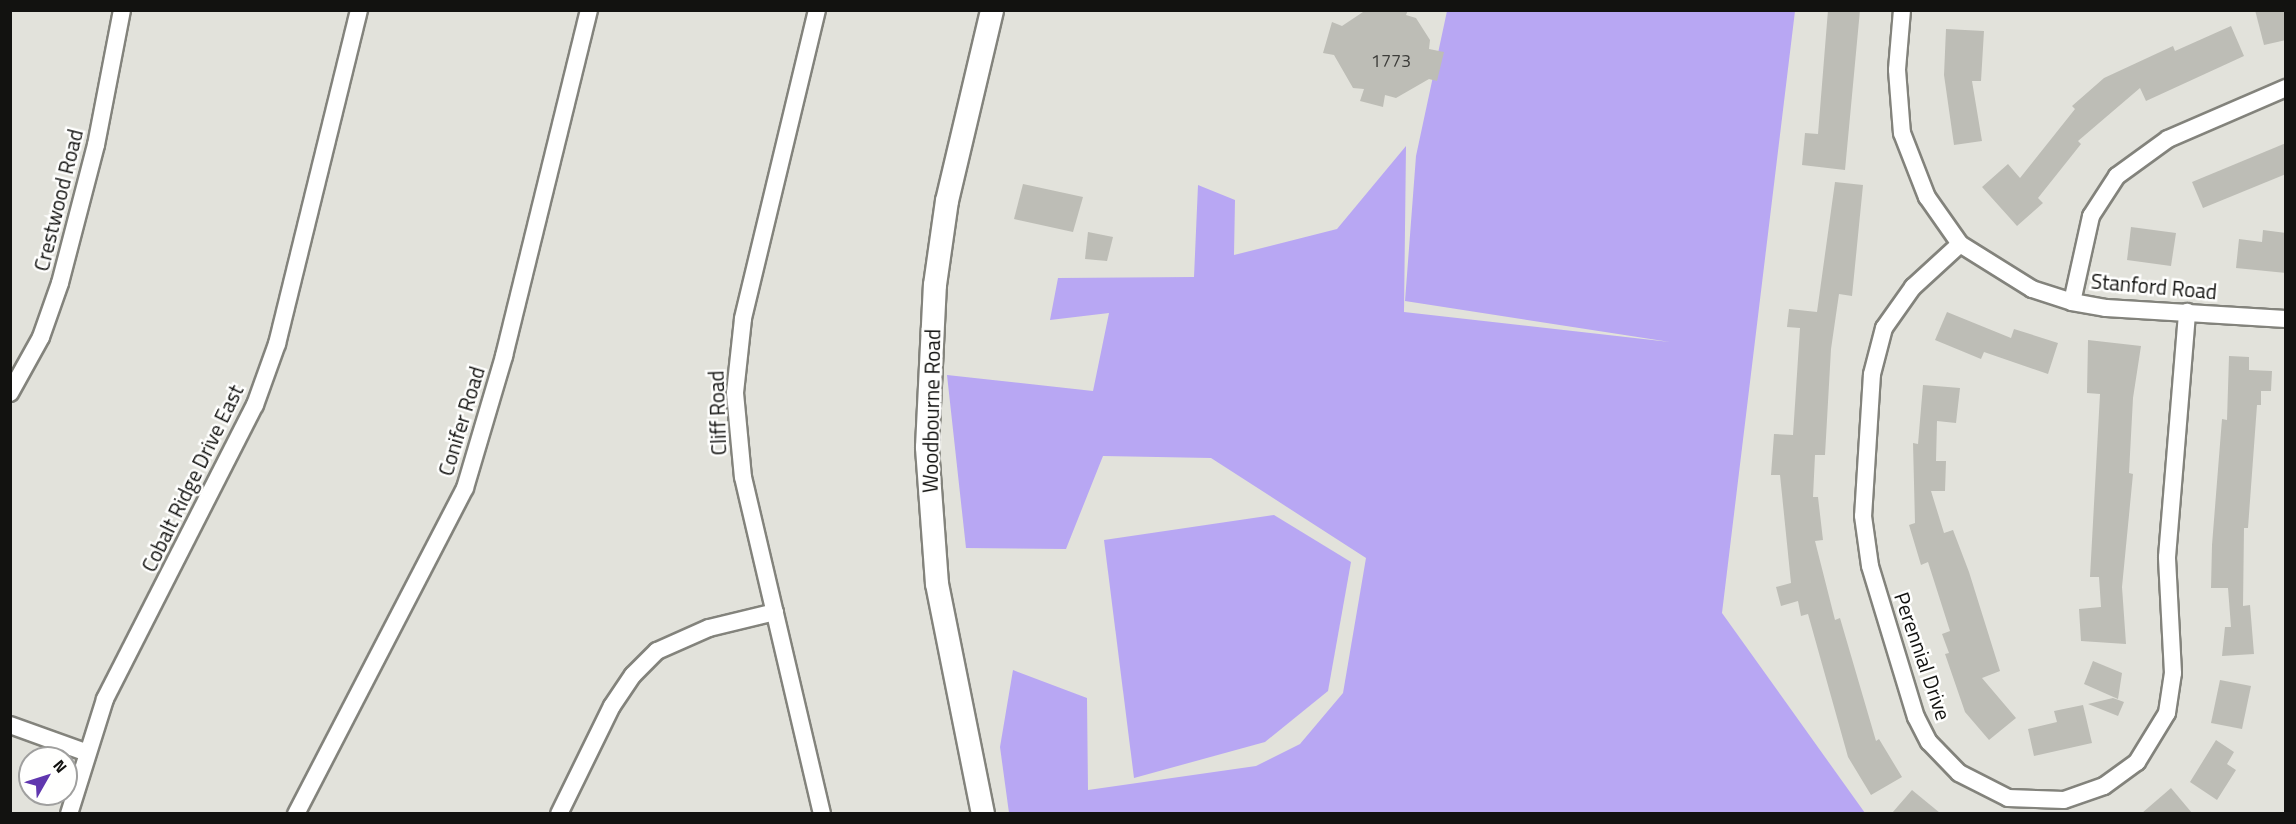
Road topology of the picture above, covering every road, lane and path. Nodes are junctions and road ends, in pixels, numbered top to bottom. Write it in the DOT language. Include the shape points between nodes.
graph roads {
  1 [pos="122,10"];
  2 [pos="359,10"];
  3 [pos="589,10"];
  4 [pos="817,10"];
  5 [pos="992,10"];
  6 [pos="1902,10"];
  7 [pos="2286,88"];
  8 [pos="1960,244"];
  9 [pos="2072,302"];
  10 [pos="2187,312"];
  11 [pos="2286,319"];
  12 [pos="10,393"];
  13 [pos="775,612"];
  14 [pos="10,725"];
  15 [pos="85,752"];
  16 [pos="69,813"];
  17 [pos="296,813"];
  18 [pos="559,813"];
  19 [pos="822,813"];
  20 [pos="983,813"];
  1 -- 12 [label="street, Crestwood Road" via="98,134 60,283 41,338"];
  2 -- 15 [label="street, Cobalt Ridge Drive East" via="277,344 255,405 105,699"];
  3 -- 17 [label="street, Conifer Road" via="504,356 465,488"];
  4 -- 13 [label="street, Cliff Road" via="738,354 735,393 743,477"];
  5 -- 20 [label="main road, Woodbourne Road" via="944,222 932,320 927,447 937,584"];
  6 -- 8 [label="street, Stanford Road" via="1897,70 1902,133 1927,197"];
  7 -- 9 [label="street" via="2168,139 2117,176 2091,216"];
  8 -- 9 [label="street, Stanford Road" via="2032,289"];
  8 -- 10 [label="street, Perennial Drive" via="1913,287 1884,328 1872,375 1863,516 1870,567 1916,717 1929,742 1959,773 2008,798 2064,800 2104,786 2137,762 2167,713 2173,673 2167,557"];
  9 -- 10 [label="street, Stanford Road"];
  10 -- 11 [label="street, Stanford Road"];
  13 -- 18 [label="street" via="710,628 657,651 633,675 612,706"];
  13 -- 19 [label="street, Cliff Road"];
  14 -- 15 [label="street"];
  15 -- 16 [label="street, Cobalt Ridge Drive East"];
}
